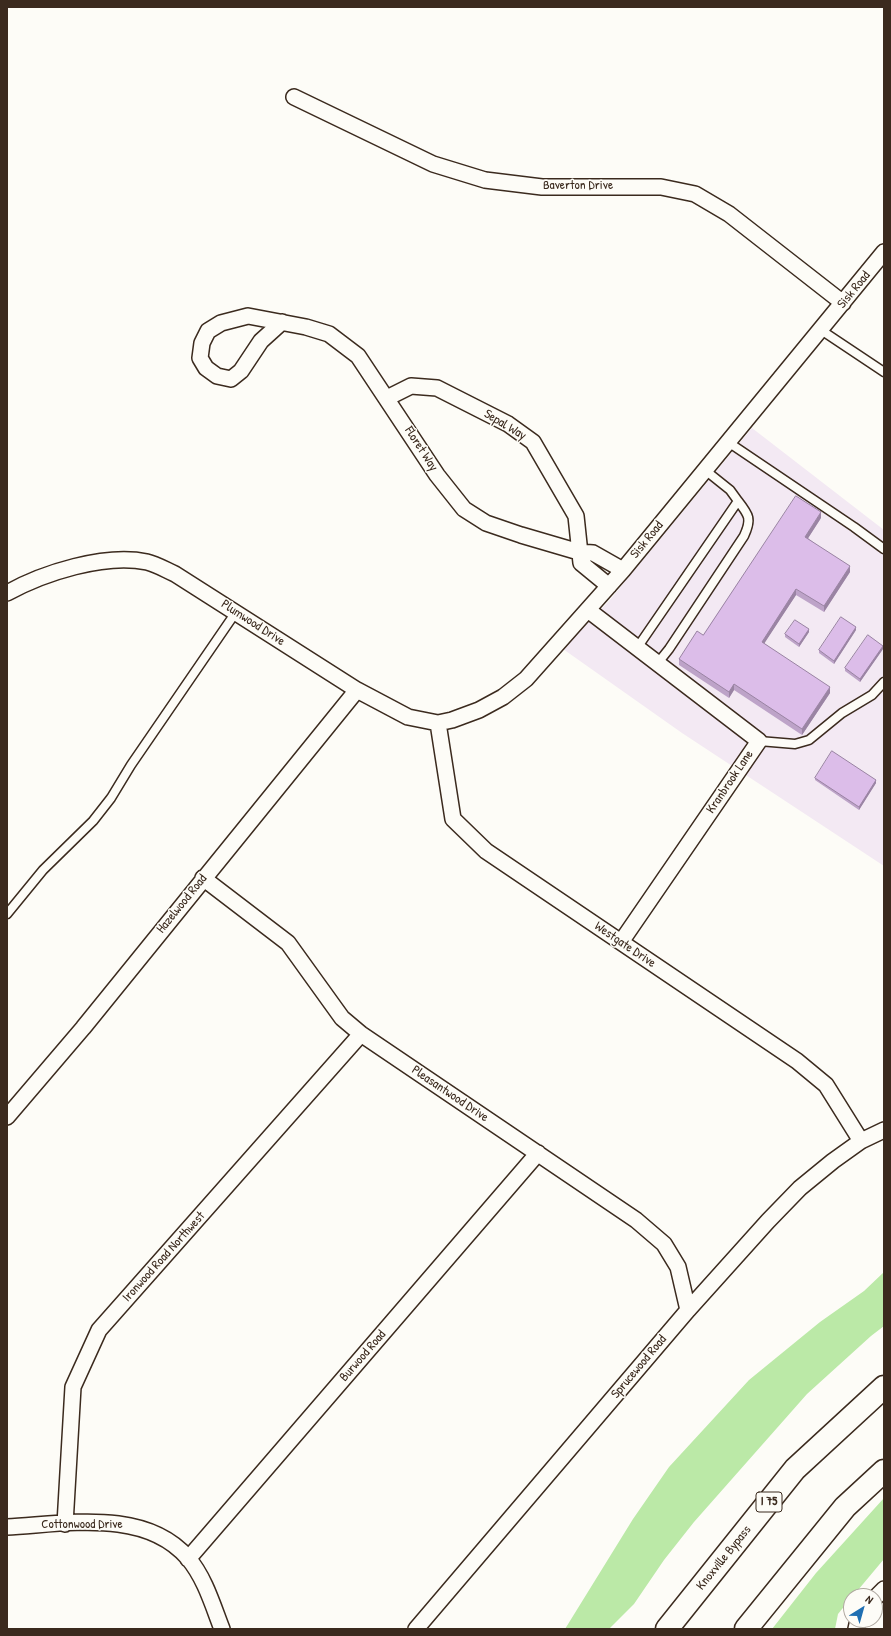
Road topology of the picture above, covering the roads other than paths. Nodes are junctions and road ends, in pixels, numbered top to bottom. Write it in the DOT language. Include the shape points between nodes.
graph roads {
  1 [pos="294,97"];
  2 [pos="884,252"];
  3 [pos="843,303"];
  4 [pos="282,322"];
  5 [pos="821,330"];
  6 [pos="884,372"];
  7 [pos="387,398"];
  8 [pos="728,442"];
  9 [pos="704,470"];
  10 [pos="738,501"];
  11 [pos="884,549"];
  12 [pos="579,552"];
  13 [pos="623,570"];
  14 [pos="609,586"];
  15 [pos="7,593"];
  16 [pos="588,610"];
  17 [pos="236,612"];
  18 [pos="637,648"];
  19 [pos="657,664"];
  20 [pos="884,682"];
  21 [pos="357,690"];
  22 [pos="438,723"];
  23 [pos="758,741"];
  24 [pos="203,878"];
  25 [pos="7,914"];
  26 [pos="621,942"];
  27 [pos="361,1034"];
  28 [pos="7,1117"];
  29 [pos="884,1130"];
  30 [pos="861,1141"];
  31 [pos="538,1153"];
  32 [pos="688,1310"];
  33 [pos="884,1387"];
  34 [pos="884,1471"];
  35 [pos="65,1524"];
  36 [pos="7,1527"];
  37 [pos="188,1559"];
  38 [pos="222,1629"];
  39 [pos="416,1629"];
  40 [pos="666,1629"];
  41 [pos="746,1629"];
  1 -- 3 [label="street, Baverton Drive" via="433,164 485,180 542,187 661,188 695,194 729,214"];
  2 -- 3 [label="street, Sisk Road"];
  3 -- 5 [label="street, Sisk Road"];
  4 -- 4 [label="street, Floret Way" via="248,316 221,323 208,331 202,343 200,358 206,368 217,376 231,379 242,371 260,341"];
  4 -- 7 [label="street, Floret Way" via="329,334 358,356"];
  5 -- 6 [label="lane"];
  5 -- 8 [label="street, Sisk Road"];
  7 -- 12 [label="street, Floret Way" via="437,475 464,509 486,523"];
  7 -- 12 [label="street, Sepal Way" via="411,386 437,388 508,424 533,442 576,516"];
  8 -- 9 [label="street, Sisk Road"];
  8 -- 11 [label="lane"];
  9 -- 10 [label="lane" via="730,490"];
  9 -- 13 [label="street, Sisk Road"];
  10 -- 18 [label="lane"];
  10 -- 19 [label="lane" via="748,513 749,525 744,536"];
  12 -- 13 [label="street, Floret Way" via="593,553"];
  12 -- 14 [label="street" via="581,562"];
  13 -- 14 [label="street, Sisk Road"];
  14 -- 16 [label="street, Sisk Road"];
  15 -- 17 [label="street, Plumwood Drive" via="24,583 90,563 121,560 147,562 175,574"];
  16 -- 18 [label="street, Kranbrook Lane"];
  16 -- 22 [label="street, Sisk Road" via="526,678 503,697 479,710"];
  17 -- 21 [label="street, Plumwood Drive"];
  17 -- 25 [label="lane" via="111,798 93,821 43,870"];
  18 -- 19 [label="street, Kranbrook Lane"];
  19 -- 23 [label="street, Kranbrook Lane"];
  20 -- 23 [label="lane" via="872,695 842,713 809,740 795,744"];
  21 -- 22 [label="street, Sisk Road" via="408,717"];
  21 -- 24 [label="street, Hazelwood Road"];
  22 -- 26 [label="street, Westgate Drive" via="453,819 486,850"];
  23 -- 26 [label="street, Kranbrook Lane"];
  24 -- 27 [label="street, Pleasantwood Drive" via="288,942 342,1018"];
  24 -- 28 [label="street, Hazelwood Road" via="83,1028"];
  26 -- 30 [label="street, Westgate Drive" via="797,1061 826,1086"];
  27 -- 31 [label="street, Pleasantwood Drive"];
  27 -- 35 [label="street, Ironwood Road Northwest" via="99,1330 73,1387"];
  29 -- 30 [label="street, Sprucewood Road"];
  30 -- 32 [label="street, Sprucewood Road" via="800,1188"];
  31 -- 32 [label="street, Pleasantwood Drive" via="636,1220 664,1244 678,1267"];
  31 -- 37 [label="street, Burwood Road"];
  32 -- 39 [label="street, Sprucewood Road"];
  33 -- 40 [label="highway, Knoxville Bypass / I 75" via="795,1469"];
  34 -- 41 [label="highway" via="845,1507"];
  35 -- 36 [label="street, Cottonwood Drive"];
  35 -- 37 [label="street, Cottonwood Drive" via="126,1524 170,1541"];
  37 -- 38 [label="street, Cottonwood Drive" via="202,1580"];
}
